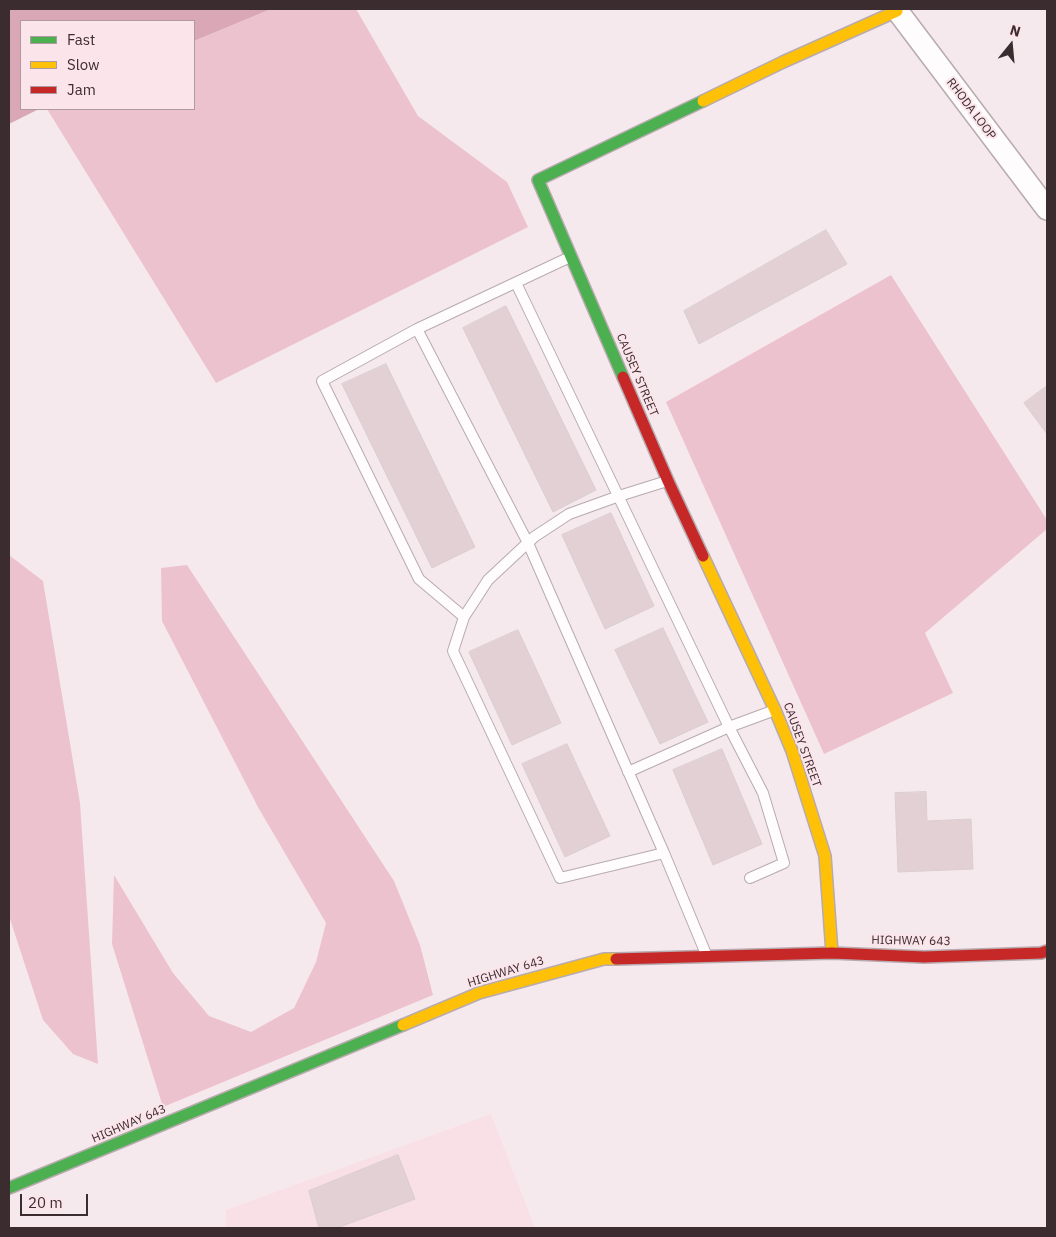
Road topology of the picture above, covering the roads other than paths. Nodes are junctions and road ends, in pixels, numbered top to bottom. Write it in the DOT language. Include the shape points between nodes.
graph roads {
  1 [pos="897,10"];
  2 [pos="1047,209"];
  3 [pos="571,257"];
  4 [pos="516,283"];
  5 [pos="417,329"];
  6 [pos="668,481"];
  7 [pos="619,496"];
  8 [pos="528,543"];
  9 [pos="464,617"];
  10 [pos="776,710"];
  11 [pos="730,727"];
  12 [pos="628,772"];
  13 [pos="664,853"];
  14 [pos="750,878"];
  15 [pos="1047,951"];
  16 [pos="832,953"];
  17 [pos="707,956"];
  18 [pos="9,1188"];
  1 -- 2 [label="street, RHODA LOOP"];
  1 -- 3 [label="street, CAUSEY STREET" via="538,180"];
  3 -- 4 [label="lane"];
  3 -- 6 [label="street, CAUSEY STREET"];
  4 -- 5 [label="lane"];
  4 -- 7 [label="lane"];
  5 -- 8 [label="lane"];
  5 -- 9 [label="lane" via="322,381 419,579"];
  6 -- 7 [label="lane"];
  6 -- 10 [label="street, CAUSEY STREET"];
  7 -- 8 [label="lane" via="569,514"];
  7 -- 11 [label="lane"];
  8 -- 9 [label="lane" via="488,580"];
  8 -- 12 [label="lane"];
  9 -- 13 [label="lane" via="452,652 560,878"];
  10 -- 11 [label="lane"];
  10 -- 16 [label="street, CAUSEY STREET" via="825,856"];
  11 -- 12 [label="lane"];
  11 -- 14 [label="lane" via="763,793 784,863"];
  12 -- 13 [label="lane"];
  13 -- 17 [label="lane"];
  15 -- 16 [label="street, HIGHWAY 643" via="924,957"];
  16 -- 17 [label="street, HIGHWAY 643"];
  17 -- 18 [label="street, HIGHWAY 643" via="604,958 479,993"];
}
